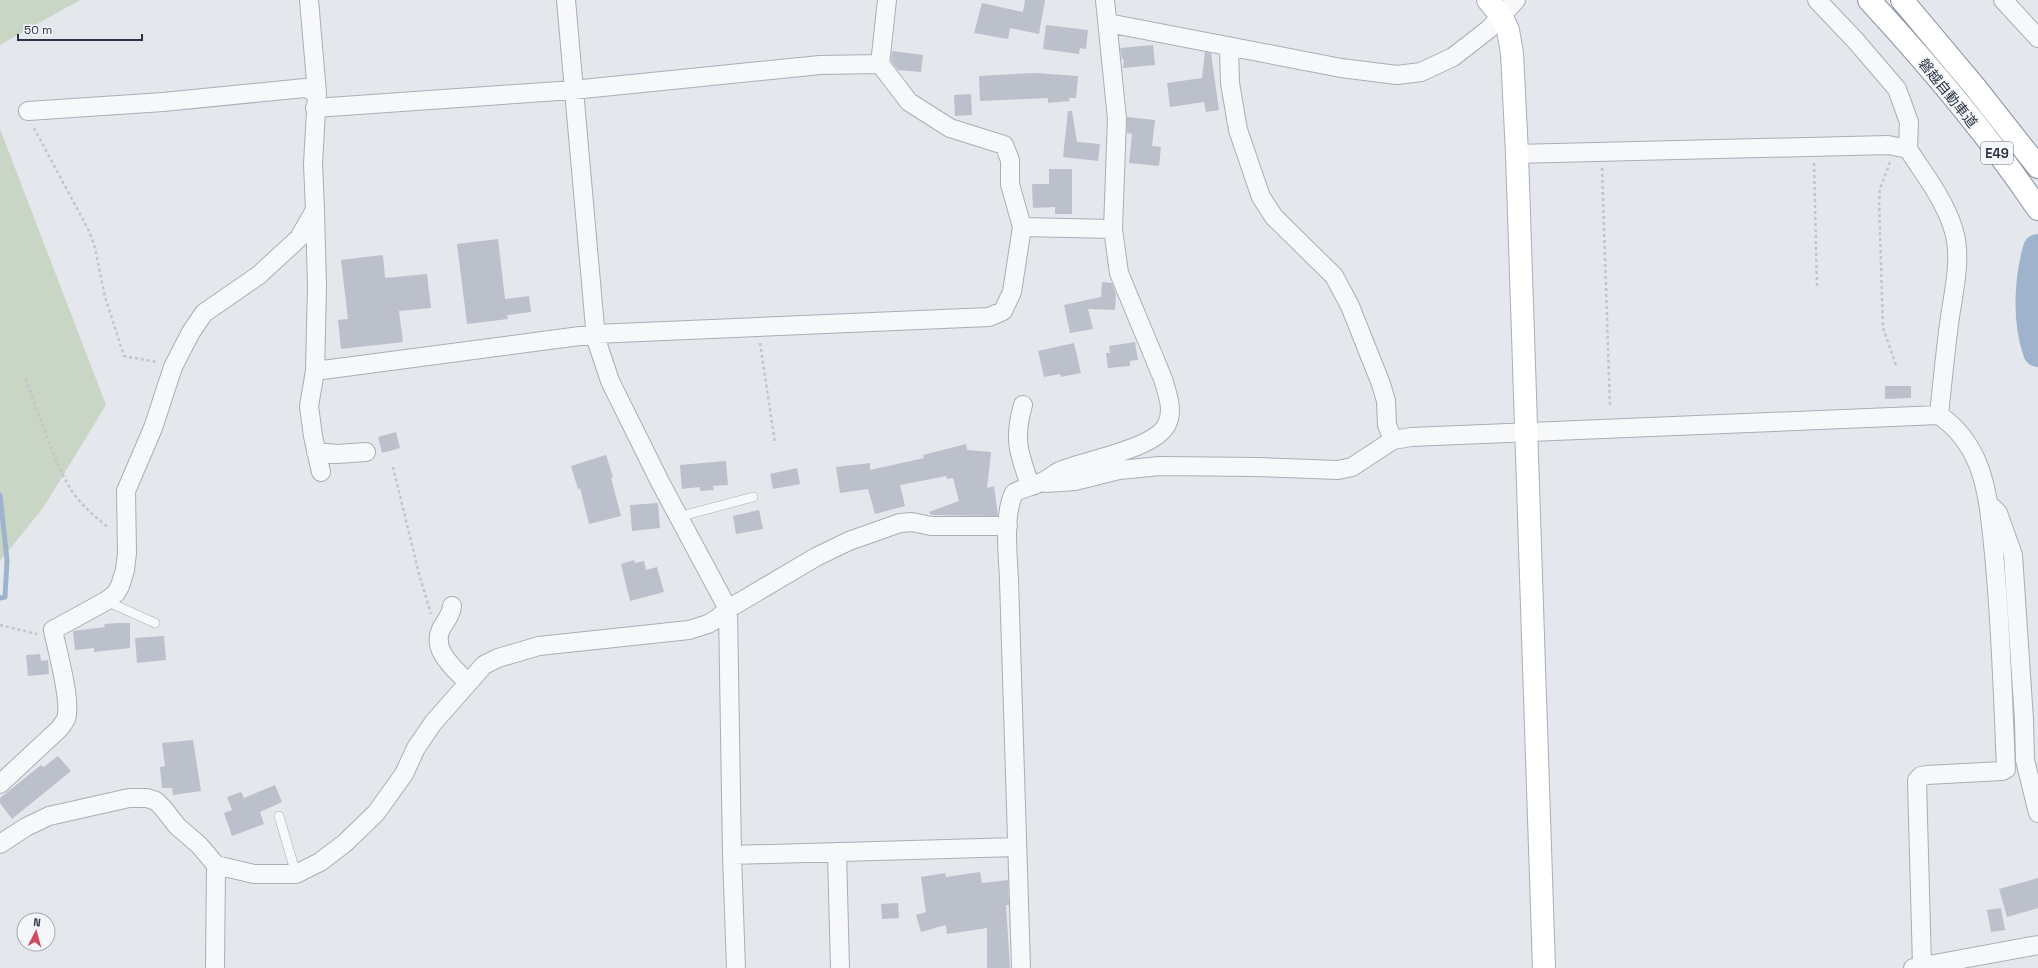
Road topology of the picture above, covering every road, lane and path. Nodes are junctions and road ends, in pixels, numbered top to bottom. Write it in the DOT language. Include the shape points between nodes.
graph roads {
  1 [pos="309,0"];
  2 [pos="566,0"];
  3 [pos="887,0"];
  4 [pos="1105,0"];
  5 [pos="1488,0"];
  6 [pos="1516,0"];
  7 [pos="1817,0"];
  8 [pos="1869,0"];
  9 [pos="1902,0"];
  10 [pos="2003,0"];
  11 [pos="1502,17"];
  12 [pos="1108,23"];
  13 [pos="2038,38"];
  14 [pos="1229,48"];
  15 [pos="880,64"];
  16 [pos="574,90"];
  17 [pos="316,100"];
  18 [pos="28,111"];
  19 [pos="1813,147"];
  20 [pos="1900,147"];
  21 [pos="1602,152"];
  22 [pos="1517,154"];
  23 [pos="2038,167"];
  24 [pos="2038,209"];
  25 [pos="315,210"];
  26 [pos="1022,227"];
  27 [pos="1112,229"];
  28 [pos="1817,286"];
  29 [pos="757,326"];
  30 [pos="595,334"];
  31 [pos="1896,365"];
  32 [pos="173,367"];
  33 [pos="314,371"];
  34 [pos="26,379"];
  35 [pos="1023,405"];
  36 [pos="1610,407"];
  37 [pos="1939,415"];
  38 [pos="1526,432"];
  39 [pos="1393,440"];
  40 [pos="775,443"];
  41 [pos="316,452"];
  42 [pos="366,452"];
  43 [pos="393,467"];
  44 [pos="322,472"];
  45 [pos="1035,484"];
  46 [pos="753,497"];
  47 [pos="1987,502"];
  48 [pos="678,517"];
  49 [pos="1008,526"];
  50 [pos="126,542"];
  51 [pos="106,601"];
  52 [pos="452,606"];
  53 [pos="728,609"];
  54 [pos="155,623"];
  55 [pos="0,625"];
  56 [pos="53,630"];
  57 [pos="438,638"];
  58 [pos="467,682"];
  59 [pos="0,784"];
  60 [pos="2038,813"];
  61 [pos="279,816"];
  62 [pos="0,844"];
  63 [pos="1017,847"];
  64 [pos="837,852"];
  65 [pos="732,855"];
  66 [pos="216,865"];
  67 [pos="296,874"];
  68 [pos="2038,945"];
  69 [pos="1918,967"];
  70 [pos="215,968"];
  71 [pos="736,968"];
  72 [pos="840,968"];
  73 [pos="1021,968"];
  74 [pos="1544,968"];
  1 -- 17 [label="street"];
  2 -- 16 [label="street"];
  3 -- 15 [label="street"];
  4 -- 12 [label="street"];
  5 -- 11 [label="main road"];
  6 -- 11 [label="street"];
  7 -- 20 [label="street" via="1897,89 1909,122"];
  8 -- 24 [label="main road, 磐越自動車道 / E49" via="1954,99"];
  9 -- 23 [label="main road, 磐越自動車道 / E49"];
  10 -- 13 [label="street"];
  11 -- 14 [label="street" via="1453,57 1431,68 1409,74 1348,70 1242,48"];
  11 -- 22 [label="main road" via="1508,30 1512,53"];
  12 -- 14 [label="street"];
  12 -- 27 [label="street" via="1117,119"];
  14 -- 39 [label="street" via="1230,83 1238,130 1261,196 1274,217 1334,276 1350,306 1381,384 1386,401 1387,425"];
  15 -- 16 [label="street" via="820,65"];
  15 -- 26 [label="street" via="909,102 950,128 1004,145 1010,160 1010,184"];
  16 -- 17 [label="street"];
  16 -- 30 [label="street"];
  17 -- 18 [label="street" via="305,88 163,102"];
  17 -- 25 [label="street" via="313,164"];
  18 -- 32 [label="path" via="94,244 105,297 124,356"];
  19 -- 20 [label="street"];
  19 -- 21 [label="street"];
  19 -- 28 [label="path"];
  20 -- 31 [label="path" via="1889,165 1880,189 1879,201 1883,328"];
  20 -- 37 [label="street" via="1935,190 1953,227 1956,241 1957,264"];
  21 -- 22 [label="street"];
  21 -- 36 [label="path"];
  22 -- 38 [label="main road"];
  25 -- 32 [label="street" via="299,238 278,258 204,313"];
  25 -- 33 [label="street" via="317,286"];
  26 -- 27 [label="street"];
  26 -- 29 [label="street" via="1012,292 1003,311 989,316"];
  27 -- 45 [label="street" via="1119,273 1168,395 1170,417 1159,434 1132,449 1060,471"];
  29 -- 30 [label="street"];
  29 -- 40 [label="path"];
  30 -- 33 [label="street"];
  30 -- 48 [label="street" via="610,381"];
  32 -- 50 [label="street" via="153,428 126,490"];
  33 -- 41 [label="street" via="309,406"];
  34 -- 50 [label="path" via="71,489 90,513"];
  35 -- 45 [label="street" via="1017,425 1018,451"];
  37 -- 38 [label="street"];
  37 -- 47 [label="street" via="1958,432 1972,450 1980,469"];
  38 -- 39 [label="street"];
  38 -- 74 [label="main road"];
  39 -- 45 [label="street" via="1352,467 1338,470 1160,466 1120,470 1075,481"];
  41 -- 42 [label="street"];
  41 -- 44 [label="street"];
  43 -- 57 [label="path" via="419,574"];
  45 -- 49 [label="street" via="1014,492 1010,499"];
  46 -- 48 [label="lane"];
  47 -- 60 [label="street" via="1998,513 2013,555 2025,760"];
  47 -- 69 [label="street" via="1997,583 2006,769 1927,775 1917,780"];
  48 -- 53 [label="street"];
  49 -- 53 [label="street" via="931,526 900,522 849,541 816,557"];
  49 -- 63 [label="street"];
  50 -- 51 [label="street" via="125,570 120,586"];
  51 -- 54 [label="lane"];
  51 -- 56 [label="street"];
  52 -- 57 [label="street" via="451,615 443,625"];
  53 -- 58 [label="street" via="708,624 689,630 539,646 498,658 484,665"];
  53 -- 65 [label="street"];
  55 -- 56 [label="path" via="18,631 41,634"];
  56 -- 59 [label="street" via="66,692 66,719 59,729"];
  57 -- 58 [label="street" via="438,644 449,664"];
  58 -- 67 [label="street" via="433,723 416,748 404,774 376,813 345,843 320,862"];
  61 -- 67 [label="lane"];
  62 -- 66 [label="street" via="49,816 130,798 147,798 156,801"];
  63 -- 64 [label="street"];
  63 -- 73 [label="street"];
  64 -- 65 [label="street"];
  64 -- 72 [label="street"];
  65 -- 71 [label="street"];
  66 -- 67 [label="street" via="254,874"];
  66 -- 70 [label="street"];
  68 -- 69 [label="street"];
}
